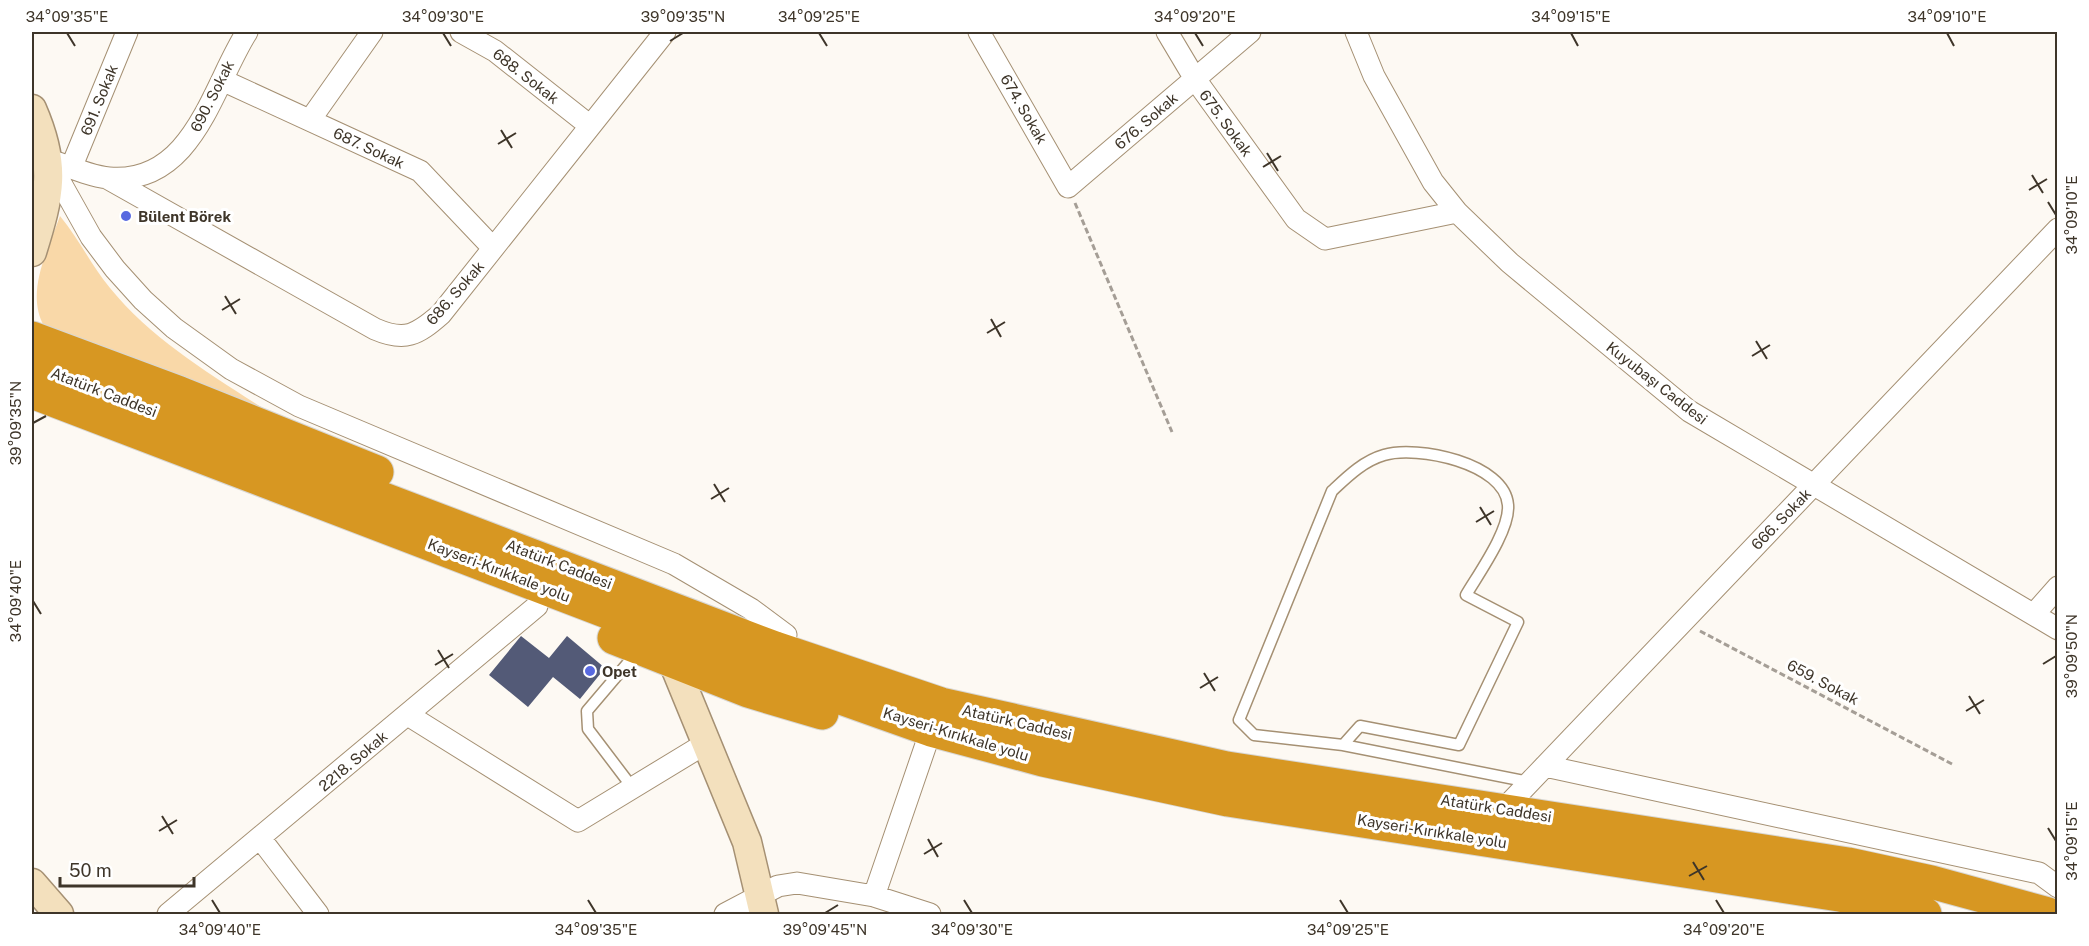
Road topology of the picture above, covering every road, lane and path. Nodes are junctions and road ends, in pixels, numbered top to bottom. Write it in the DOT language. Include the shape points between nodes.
graph roads {
  1 [pos="128,32"];
  2 [pos="248,32"];
  3 [pos="372,32"];
  4 [pos="461,32"];
  5 [pos="665,32"];
  6 [pos="979,32"];
  7 [pos="1167,32"];
  8 [pos="1250,32"];
  9 [pos="1356,32"];
  10 [pos="1195,79"];
  11 [pos="222,80"];
  12 [pos="32,109"];
  13 [pos="310,120"];
  14 [pos="589,125"];
  15 [pos="59,163"];
  16 [pos="107,178"];
  17 [pos="1068,187"];
  18 [pos="1457,212"];
  19 [pos="2058,229"];
  20 [pos="493,248"];
  21 [pos="32,252"];
  22 [pos="36,350"];
  23 [pos="32,392"];
  24 [pos="32,409"];
  25 [pos="1172,432"];
  26 [pos="1813,485"];
  27 [pos="2058,587"];
  28 [pos="537,606"];
  29 [pos="2034,614"];
  30 [pos="1683,622"];
  31 [pos="2058,628"];
  32 [pos="786,635"];
  33 [pos="640,648"];
  34 [pos="674,662"];
  35 [pos="408,715"];
  36 [pos="936,717"];
  37 [pos="708,742"];
  38 [pos="1343,745"];
  39 [pos="1952,765"];
  40 [pos="1545,766"];
  41 [pos="1530,782"];
  42 [pos="632,787"];
  43 [pos="1504,809"];
  44 [pos="260,838"];
  45 [pos="32,883"];
  46 [pos="2058,887"];
  47 [pos="874,896"];
  48 [pos="763,905"];
  49 [pos="908,910"];
  50 [pos="59,915"];
  51 [pos="168,915"];
  52 [pos="318,915"];
  53 [pos="725,915"];
  54 [pos="930,915"];
  55 [pos="1925,915"];
  56 [pos="2048,915"];
  1 -- 15 [label="street, 691. Sokak"];
  2 -- 11 [label="street, 690. Sokak"];
  3 -- 13 [label="street"];
  4 -- 14 [label="street, 688. Sokak" via="495,51"];
  5 -- 14 [label="street, 686. Sokak"];
  6 -- 17 [label="street, 674. Sokak"];
  7 -- 10 [label="street, 675. Sokak"];
  8 -- 10 [label="street, 676. Sokak"];
  9 -- 18 [label="street, Kuyubaşı Caddesi" via="1374,76 1433,182"];
  10 -- 17 [label="street, 676. Sokak"];
  10 -- 18 [label="street, 675. Sokak" via="1296,219 1325,239"];
  11 -- 13 [label="street, 687. Sokak"];
  11 -- 16 [label="street, 690. Sokak" via="196,132 164,166 128,178"];
  12 -- 15 [label="street"];
  13 -- 20 [label="street, 687. Sokak" via="420,171"];
  14 -- 20 [label="street, 686. Sokak"];
  15 -- 16 [label="street, 690. Sokak"];
  15 -- 21 [label="street"];
  15 -- 32 [label="street" via="85,228 115,269 174,328 231,369 299,406 674,564 751,609"];
  16 -- 20 [label="street, 686. Sokak" via="388,335 405,337 422,331 441,314"];
  17 -- 25 [label="path"];
  18 -- 26 [label="street, Kuyubaşı Caddesi" via="1518,270 1689,411"];
  19 -- 26 [label="street, 666. Sokak"];
  22 -- 32 [label="highway" via="180,393"];
  22 -- 36 [label="highway, Atatürk Caddesi" via="775,648"];
  23 -- 36 [label="highway, Kayseri-Kırıkkale yolu" via="725,657"];
  24 -- 28 [label="highway"];
  26 -- 29 [label="street, Kuyubaşı Caddesi"];
  26 -- 30 [label="street, 666. Sokak"];
  27 -- 29 [label="street"];
  28 -- 33 [label="highway"];
  28 -- 35 [label="street, 2218. Sokak"];
  29 -- 31 [label="street, Kuyubaşı Caddesi"];
  30 -- 39 [label="path, 659. Sokak"];
  30 -- 40 [label="street, 666. Sokak"];
  32 -- 36 [label="highway" via="900,681"];
  33 -- 34 [label="highway"];
  33 -- 42 [label="lane" via="587,711 586,720 588,729"];
  34 -- 36 [label="highway" via="748,691 889,733"];
  34 -- 37 [label="street"];
  35 -- 42 [label="street" via="578,821"];
  35 -- 44 [label="street, 2218. Sokak"];
  36 -- 43 [label="highway, Atatürk Caddesi" via="1227,768"];
  36 -- 47 [label="street"];
  36 -- 55 [label="highway, Kayseri-Kırıkkale yolu" via="1043,760 1228,800 1839,895"];
  37 -- 42 [label="street"];
  37 -- 48 [label="street" via="747,842"];
  38 -- 38 [label="lane" via="1254,735 1239,720 1332,491 1356,469 1384,455 1414,453 1454,458 1498,483 1508,508 1505,524 1466,596 1518,622 1459,745 1360,726"];
  38 -- 41 [label="lane"];
  40 -- 41 [label="street, 666. Sokak"];
  40 -- 46 [label="street" via="2039,873"];
  41 -- 43 [label="street, 666. Sokak"];
  43 -- 56 [label="highway, Atatürk Caddesi" via="1848,864 1931,882"];
  44 -- 51 [label="street, 2218. Sokak"];
  44 -- 52 [label="street"];
  45 -- 50 [label="street"];
  47 -- 48 [label="street" via="797,884 778,886"];
  47 -- 49 [label="street"];
  48 -- 53 [label="street"];
  49 -- 54 [label="street"];
}
